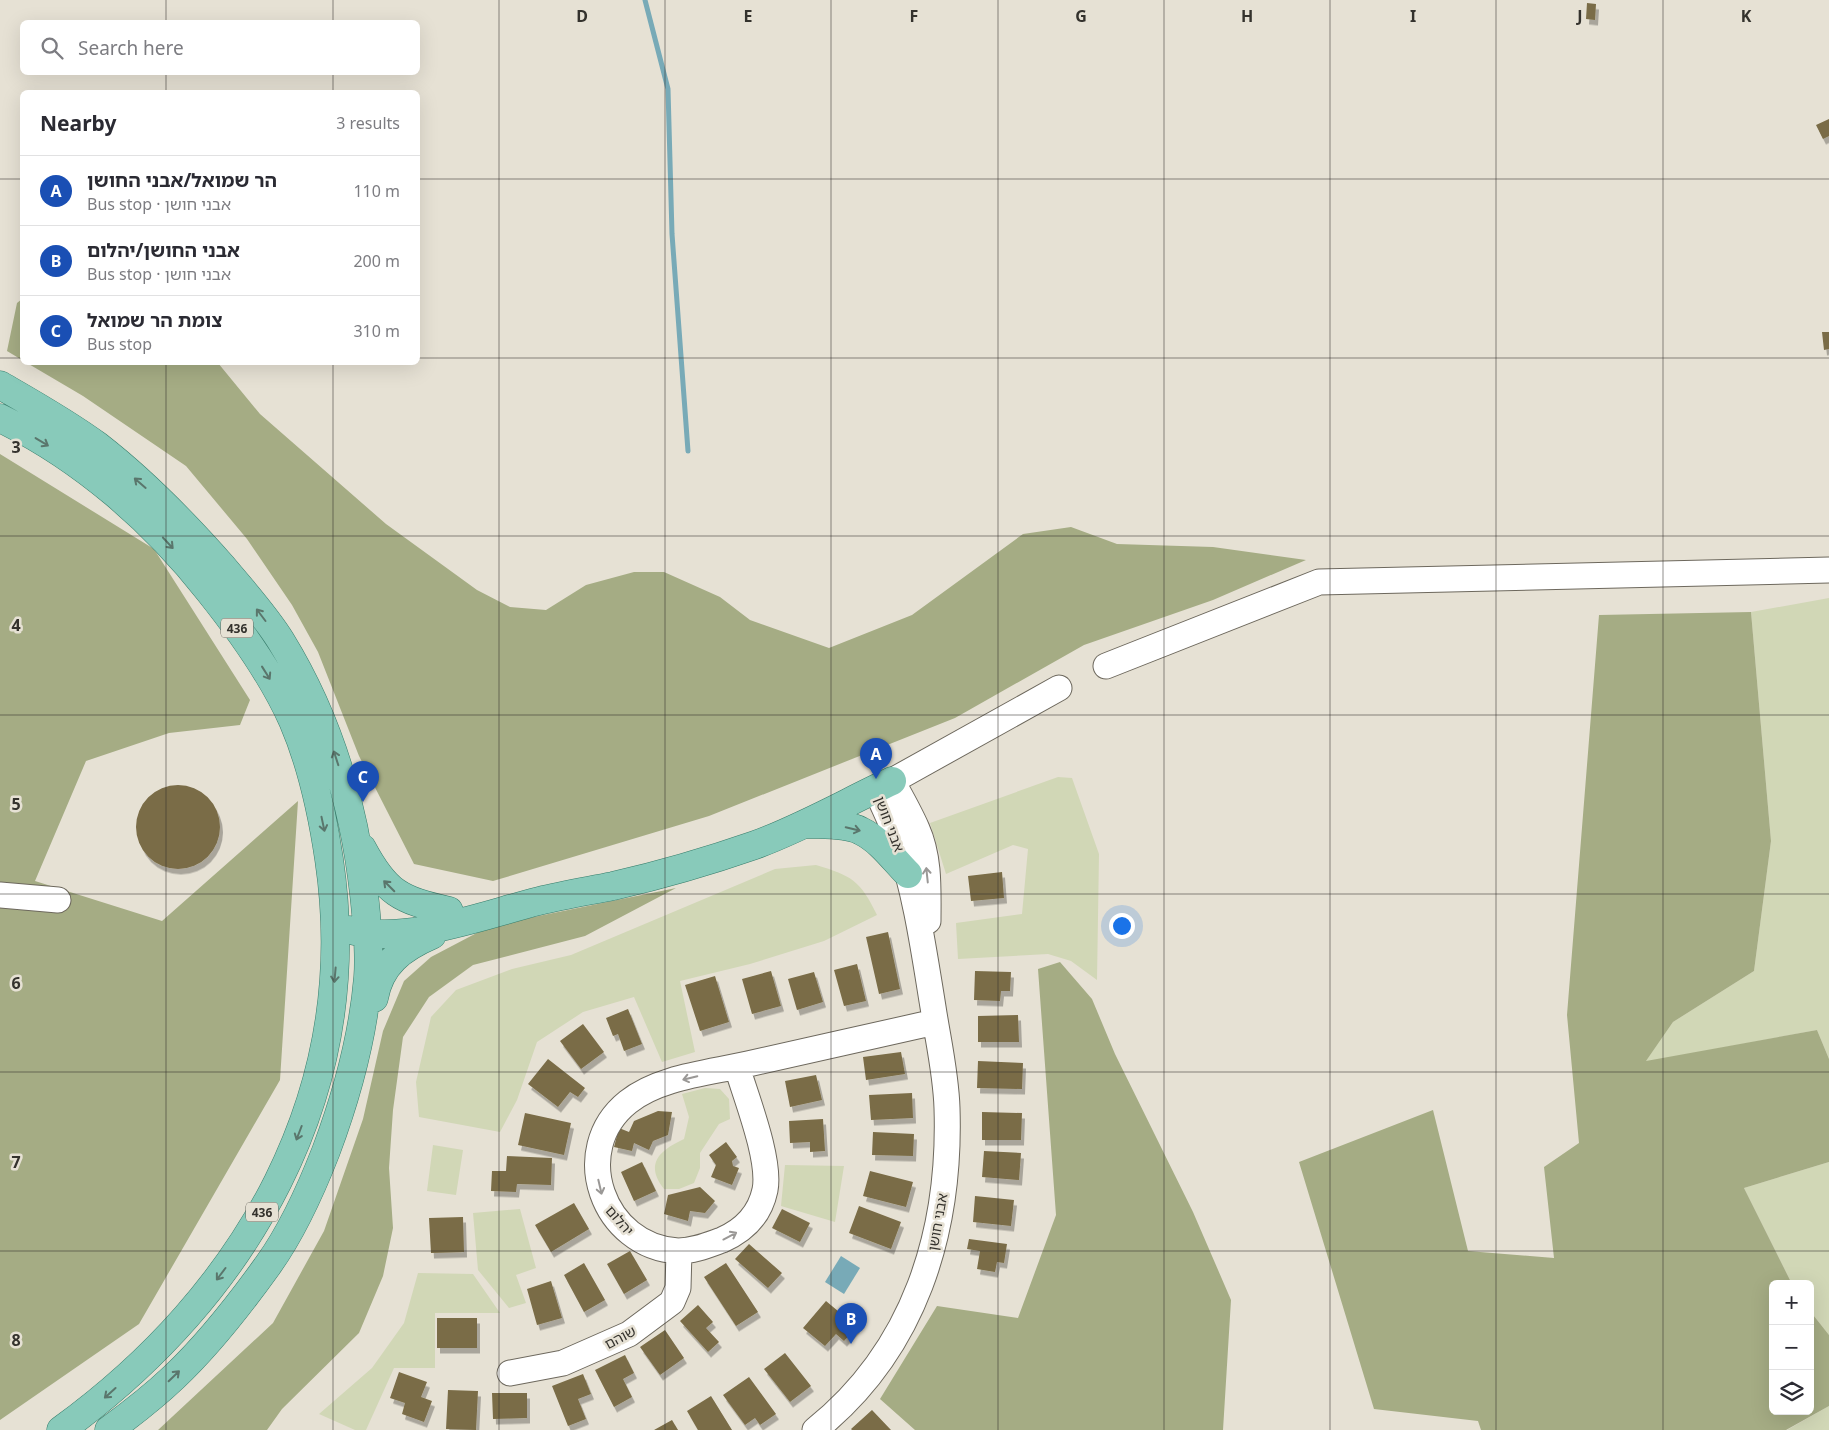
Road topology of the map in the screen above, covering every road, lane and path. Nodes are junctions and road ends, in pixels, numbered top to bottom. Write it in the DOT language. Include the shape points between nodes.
graph roads {
  1 [pos="0,385"];
  2 [pos="0,418"];
  3 [pos="1829,570"];
  4 [pos="1106,666"];
  5 [pos="1058,688"];
  6 [pos="884,785"];
  7 [pos="805,824"];
  8 [pos="357,839"];
  9 [pos="908,874"];
  10 [pos="0,895"];
  11 [pos="58,900"];
  12 [pos="454,917"];
  13 [pos="366,925"];
  14 [pos="336,926"];
  15 [pos="928,976"];
  16 [pos="935,1022"];
  17 [pos="737,1067"];
  18 [pos="679,1251"];
  19 [pos="268,1265"];
  20 [pos="510,1372"];
  21 [pos="61,1430"];
  22 [pos="110,1430"];
  23 [pos="815,1430"];
  8 -- 1 [label="main road, 436, one-way" via="342,777 322,721 280,638 242,589 168,510 98,447"];
  2 -- 14 [label="main road, 436, one-way" via="56,450 108,487 148,522 188,564 248,643 293,722 310,770 324,827"];
  3 -- 4 [label="street" via="1319,582"];
  5 -- 6 [label="street"];
  6 -- 7 [label="main road"];
  6 -- 9 [label="street, אבני חושן"];
  15 -- 6 [label="street, אבני חושן, one-way" via="928,878 923,847 918,830"];
  7 -- 9 [label="main road, one-way" via="861,831"];
  7 -- 12 [label="main road" via="676,870 614,886"];
  12 -- 8 [label="main road, one-way" via="398,895 379,876"];
  8 -- 13 [label="main road, 436"];
  9 -- 15 [label="street, אבני חושן"];
  10 -- 11 [label="street"];
  12 -- 13 [label="main road"];
  12 -- 19 [label="main road" via="397,954 383,969 374,995 357,1090 337,1150 308,1216"];
  13 -- 14 [label="main road"];
  13 -- 19 [label="main road, 436" via="368,976 353,1071 314,1181"];
  14 -- 21 [label="main road, 436, one-way" via="335,975 324,1057 290,1157 265,1207 224,1271 165,1341 102,1401"];
  15 -- 16 [label="street, אבני חושן"];
  16 -- 17 [label="street, יהלום"];
  16 -- 23 [label="street, אבני חושן" via="947,1106 947,1148 935,1242 925,1277 888,1352 862,1384"];
  18 -- 17 [label="street, יהלום, one-way" via="703,1248 729,1237 749,1224 762,1198 765,1168"];
  17 -- 18 [label="street, יהלום, one-way" via="648,1090 629,1101 614,1115 604,1131 597,1156 604,1200 618,1222 634,1237 658,1248"];
  18 -- 20 [label="street, שוהם" via="678,1288 672,1302 629,1334 563,1363"];
  22 -- 19 [label="main road, 436, one-way" via="174,1377 224,1322"];
}
